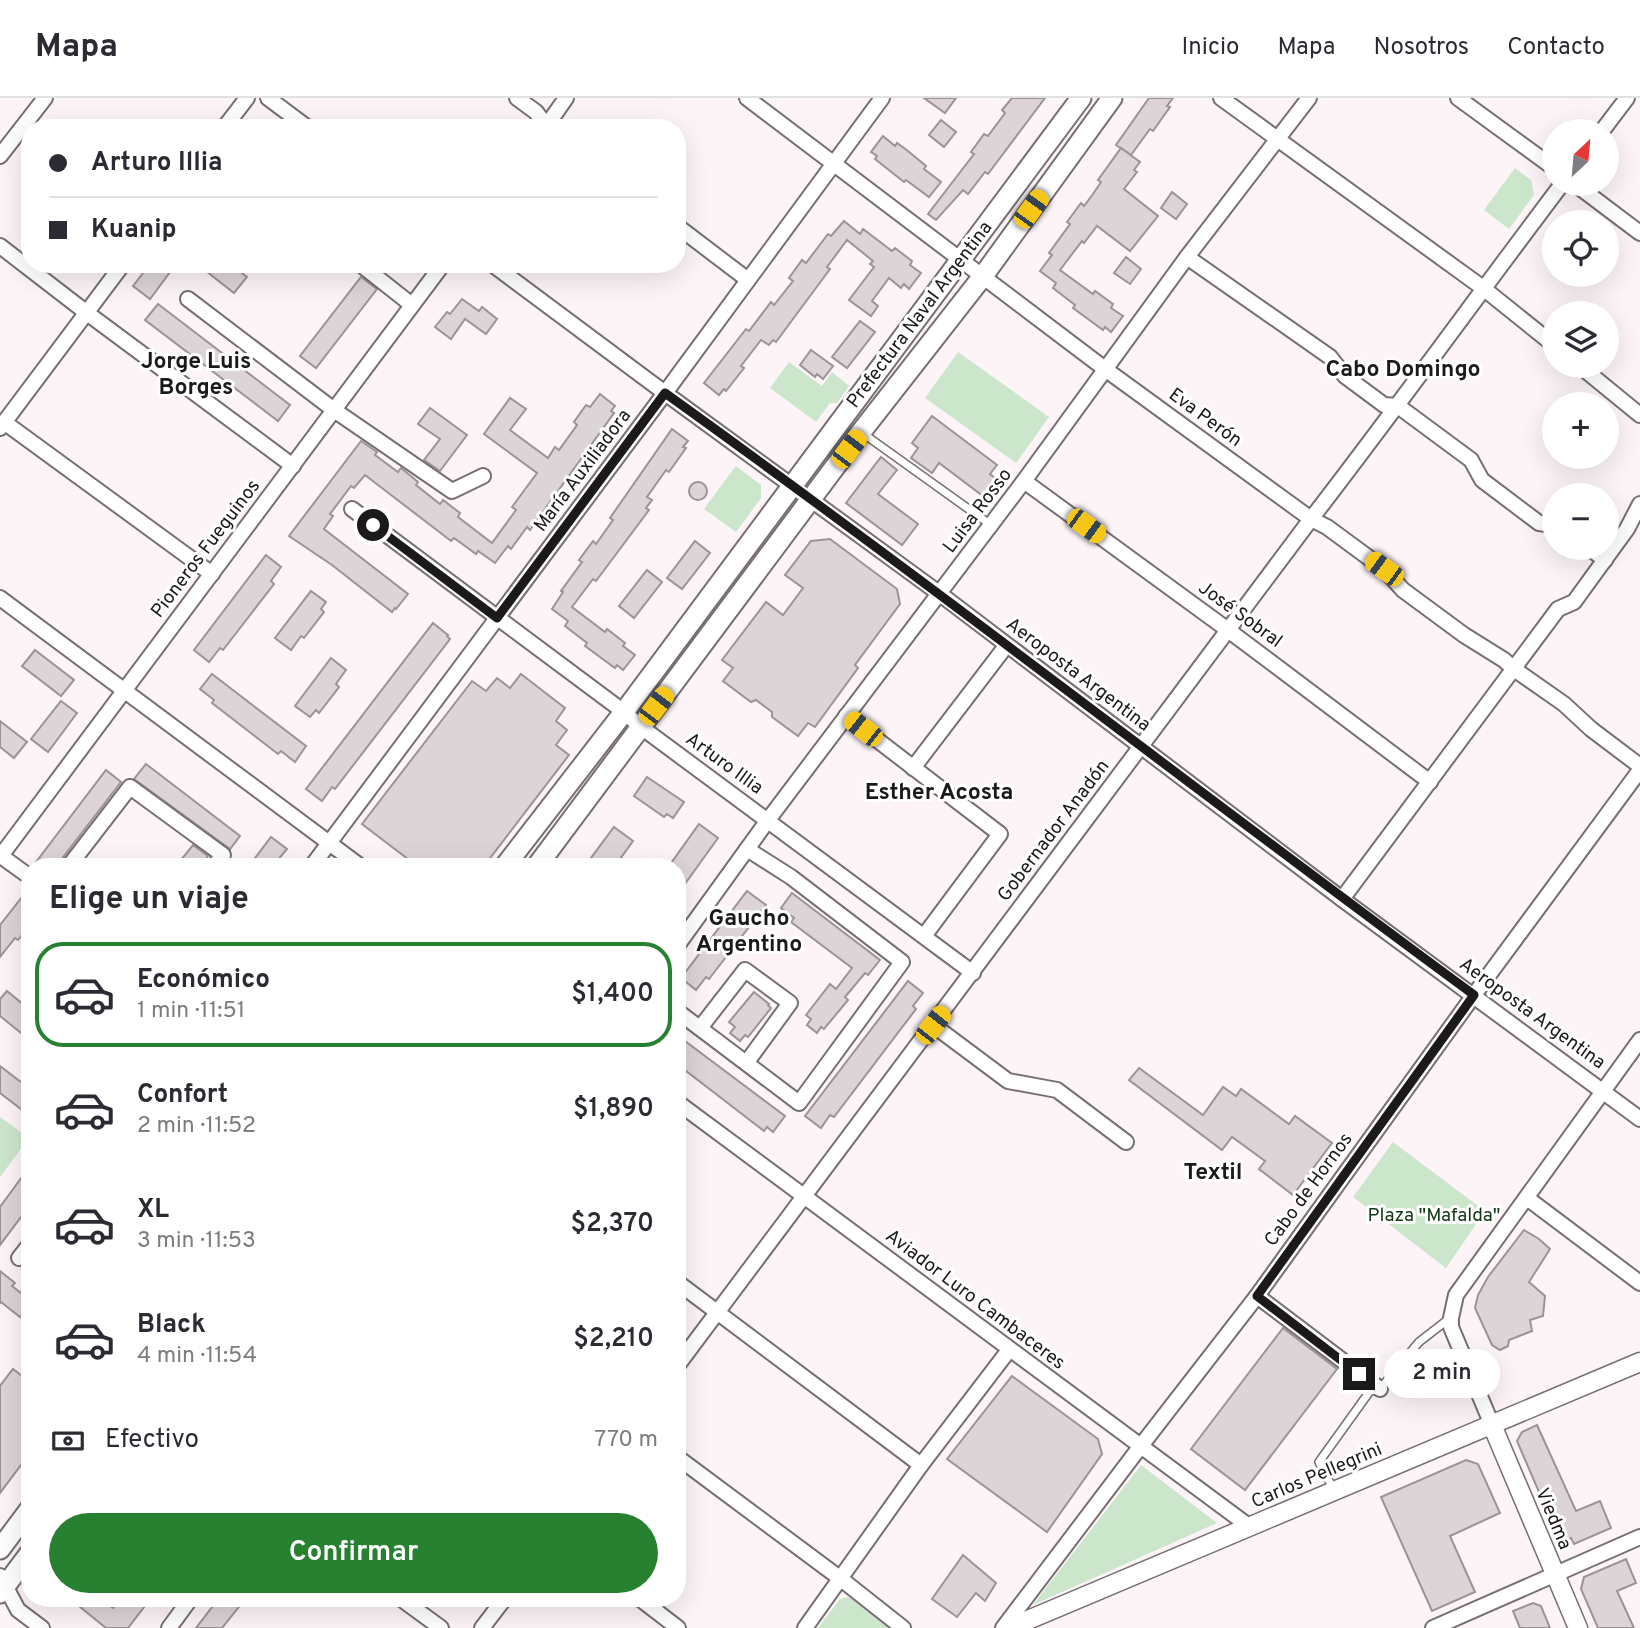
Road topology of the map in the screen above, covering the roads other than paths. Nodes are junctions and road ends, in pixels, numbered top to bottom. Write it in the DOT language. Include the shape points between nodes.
graph roads {
  1 [pos="45,98"];
  2 [pos="247,98"];
  3 [pos="268,98"];
  4 [pos="517,98"];
  5 [pos="566,98"];
  6 [pos="747,98"];
  7 [pos="882,98"];
  8 [pos="1082,98"];
  9 [pos="1112,98"];
  10 [pos="1221,98"];
  11 [pos="1309,98"];
  12 [pos="1458,98"];
  13 [pos="1627,98"];
  14 [pos="29,119"];
  15 [pos="231,119"];
  16 [pos="296,119"];
  17 [pos="541,119"];
  18 [pos="552,119"];
  19 [pos="1611,119"];
  20 [pos="21,129"];
  21 [pos="1278,139"];
  22 [pos="0,156"];
  23 [pos="1542,159"];
  24 [pos="833,164"];
  25 [pos="1553,196"];
  26 [pos="1591,196"];
  27 [pos="686,233"];
  28 [pos="1640,233"];
  29 [pos="0,246"];
  30 [pos="1187,257"];
  31 [pos="961,260"];
  32 [pos="21,262"];
  33 [pos="35,273"];
  34 [pos="116,273"];
  35 [pos="371,273"];
  36 [pos="436,273"];
  37 [pos="504,273"];
  38 [pos="983,276"];
  39 [pos="748,279"];
  40 [pos="1483,288"];
  41 [pos="188,299"];
  42 [pos="412,305"];
  43 [pos="87,313"];
  44 [pos="1542,335"];
  45 [pos="1105,369"];
  46 [pos="1595,378"];
  47 [pos="665,393"];
  48 [pos="1398,406"];
  49 [pos="334,410"];
  50 [pos="1640,415"];
  51 [pos="2,425"];
  52 [pos="861,432"];
  53 [pos="293,466"];
  54 [pos="484,477"];
  55 [pos="1024,481"];
  56 [pos="792,487"];
  57 [pos="811,500"];
  58 [pos="1640,504"];
  59 [pos="352,509"];
  60 [pos="1311,519"];
  61 [pos="1542,523"];
  62 [pos="991,525"];
  63 [pos="1619,540"];
  64 [pos="1605,560"];
  65 [pos="212,574"];
  66 [pos="940,594"];
  67 [pos="0,598"];
  68 [pos="497,618"];
  69 [pos="1228,630"];
  70 [pos="1006,646"];
  71 [pos="1514,669"];
  72 [pos="124,692"];
  73 [pos="624,712"];
  74 [pos="846,716"];
  75 [pos="641,727"];
  76 [pos="1141,747"];
  77 [pos="914,768"];
  78 [pos="1640,768"];
  79 [pos="1430,782"];
  80 [pos="768,820"];
  81 [pos="328,844"];
  82 [pos="747,849"];
  83 [pos="0,856"];
  84 [pos="75,858"];
  85 [pos="221,858"];
  86 [pos="318,858"];
  87 [pos="348,858"];
  88 [pos="511,858"];
  89 [pos="543,858"];
  90 [pos="21,871"];
  91 [pos="1342,899"];
  92 [pos="686,934"];
  93 [pos="924,936"];
  94 [pos="973,973"];
  95 [pos="1474,995"];
  96 [pos="686,1018"];
  97 [pos="933,1025"];
  98 [pos="700,1028"];
  99 [pos="1640,1040"];
  100 [pos="747,1062"];
  101 [pos="1604,1091"];
  102 [pos="686,1109"];
  103 [pos="1640,1119"];
  104 [pos="1126,1142"];
  105 [pos="804,1198"];
  106 [pos="1527,1198"];
  107 [pos="21,1255"];
  108 [pos="19,1258"];
  109 [pos="1640,1283"];
  110 [pos="686,1289"];
  111 [pos="1257,1296"];
  112 [pos="718,1313"];
  113 [pos="1451,1318"];
  114 [pos="1009,1350"];
  115 [pos="686,1354"];
  116 [pos="1640,1362"];
  117 [pos="1380,1389"];
  118 [pos="1492,1425"];
  119 [pos="1140,1447"];
  120 [pos="686,1464"];
  121 [pos="921,1465"];
  122 [pos="1335,1491"];
  123 [pos="21,1521"];
  124 [pos="1251,1527"];
  125 [pos="1640,1537"];
  126 [pos="0,1549"];
  127 [pos="21,1563"];
  128 [pos="1554,1574"];
  129 [pos="841,1579"];
  130 [pos="2,1585"];
  131 [pos="184,1607"];
  132 [pos="412,1607"];
  133 [pos="498,1607"];
  134 [pos="651,1607"];
  135 [pos="0,1609"];
  136 [pos="18,1610"];
  137 [pos="43,1628"];
  138 [pos="169,1628"];
  139 [pos="441,1628"];
  140 [pos="482,1628"];
  141 [pos="678,1628"];
  142 [pos="805,1628"];
  143 [pos="903,1628"];
  144 [pos="1003,1628"];
  145 [pos="1009,1628"];
  146 [pos="1433,1628"];
  147 [pos="1578,1628"];
  1 -- 14 [label="street"];
  2 -- 15 [label="street"];
  3 -- 16 [label="street"];
  4 -- 17 [label="street"];
  5 -- 18 [label="street"];
  6 -- 24 [label="street, Eva Perón"];
  7 -- 24 [label="street, María Auxiliadora"];
  8 -- 31 [label="main road, Prefectura Naval Argentina"];
  9 -- 38 [label="main road, Prefectura Naval Argentina"];
  10 -- 21 [label="street"];
  11 -- 21 [label="street, Luisa Rosso"];
  12 -- 23 [label="street"];
  13 -- 19 [label="street"];
  20 -- 22 [label="street"];
  21 -- 30 [label="street, Luisa Rosso"];
  21 -- 40 [label="street"];
  24 -- 31 [label="street, Eva Perón"];
  24 -- 39 [label="street, María Auxiliadora"];
  25 -- 40 [label="street, Gobernador Anadón"];
  26 -- 28 [label="street"];
  27 -- 39 [label="street"];
  29 -- 32 [label="street"];
  30 -- 45 [label="street, Luisa Rosso"];
  30 -- 48 [label="street" via="1330,357 1345,376 1384,405"];
  31 -- 38 [label="street, Eva Perón"];
  31 -- 56 [label="main road, Prefectura Naval Argentina"];
  33 -- 43 [label="street"];
  34 -- 43 [label="street"];
  35 -- 42 [label="street"];
  36 -- 42 [label="street, Pioneros Fueguinos"];
  37 -- 47 [label="street, Aeroposta Argentina"];
  38 -- 45 [label="street, Eva Perón"];
  38 -- 52 [label="main road, Prefectura Naval Argentina"];
  39 -- 47 [label="street, María Auxiliadora"];
  40 -- 44 [label="street"];
  40 -- 48 [label="street, Gobernador Anadón"];
  41 -- 49 [label="street"];
  42 -- 49 [label="street, Pioneros Fueguinos"];
  43 -- 51 [label="street"];
  43 -- 53 [label="street"];
  45 -- 55 [label="street, Luisa Rosso"];
  45 -- 60 [label="street, Eva Perón"];
  46 -- 50 [label="street"];
  47 -- 56 [label="street, Aeroposta Argentina"];
  47 -- 68 [label="street, María Auxiliadora"];
  48 -- 60 [label="street, Gobernador Anadón"];
  48 -- 61 [label="street" via="1471,460 1482,480"];
  49 -- 53 [label="street, Pioneros Fueguinos"];
  49 -- 54 [label="street" via="452,491"];
  51 -- 65 [label="street"];
  52 -- 57 [label="main road, Prefectura Naval Argentina"];
  52 -- 62 [label="lane"];
  53 -- 65 [label="street, Pioneros Fueguinos"];
  55 -- 62 [label="street, Luisa Rosso"];
  55 -- 69 [label="street, José Sobral"];
  56 -- 57 [label="street, Aeroposta Argentina"];
  56 -- 73 [label="main road, Prefectura Naval Argentina"];
  57 -- 66 [label="street, Aeroposta Argentina"];
  57 -- 75 [label="main road, Prefectura Naval Argentina"];
  58 -- 63 [label="street"];
  59 -- 68 [label="street, Arturo Illia"];
  60 -- 69 [label="street, Gobernador Anadón"];
  60 -- 71 [label="street, Eva Perón"];
  62 -- 66 [label="street, Luisa Rosso"];
  64 -- 71 [label="street" via="1574,602 1558,609"];
  65 -- 72 [label="street, Pioneros Fueguinos"];
  66 -- 70 [label="street, Aeroposta Argentina"];
  66 -- 74 [label="street, Luisa Rosso"];
  67 -- 72 [label="street"];
  68 -- 73 [label="street, Arturo Illia"];
  68 -- 81 [label="street, María Auxiliadora"];
  69 -- 76 [label="street, Gobernador Anadón"];
  69 -- 79 [label="street, José Sobral"];
  70 -- 76 [label="street, Aeroposta Argentina"];
  70 -- 77 [label="street"];
  71 -- 78 [label="street, Eva Perón"];
  71 -- 79 [label="street"];
  72 -- 81 [label="street"];
  72 -- 83 [label="street, Pioneros Fueguinos"];
  73 -- 75 [label="street, Arturo Illia"];
  73 -- 88 [label="main road, Prefectura Naval Argentina"];
  74 -- 77 [label="street"];
  74 -- 80 [label="street, Luisa Rosso"];
  75 -- 80 [label="street, Arturo Illia"];
  75 -- 89 [label="main road, Prefectura Naval Argentina"];
  76 -- 91 [label="street, Aeroposta Argentina"];
  76 -- 94 [label="street, Gobernador Anadón"];
  77 -- 93 [label="street" via="1000,834"];
  78 -- 95 [label="street, Cabo de Hornos"];
  79 -- 91 [label="street"];
  80 -- 82 [label="street, Luisa Rosso"];
  80 -- 93 [label="street, Arturo Illia"];
  81 -- 86 [label="street, María Auxiliadora"];
  81 -- 87 [label="street"];
  82 -- 92 [label="street, Luisa Rosso"];
  82 -- 100 [label="street" via="902,962 799,1103"];
  83 -- 90 [label="street"];
  84 -- 85 [label="street" via="130,787 223,855"];
  91 -- 95 [label="street, Aeroposta Argentina"];
  93 -- 94 [label="street, Arturo Illia"];
  94 -- 97 [label="street, Gobernador Anadón"];
  95 -- 101 [label="street, Aeroposta Argentina"];
  95 -- 111 [label="street, Cabo de Hornos"];
  96 -- 98 [label="street"];
  97 -- 104 [label="street" via="1008,1081 1057,1090"];
  97 -- 105 [label="street, Gobernador Anadón"];
  98 -- 100 [label="street"];
  98 -- 100 [label="street" via="745,970 763,983 790,1003"];
  99 -- 101 [label="street"];
  101 -- 103 [label="street, Aeroposta Argentina"];
  101 -- 106 [label="street"];
  102 -- 105 [label="street, Aviador Luro Cambaceres"];
  105 -- 112 [label="street, Gobernador Anadón"];
  105 -- 114 [label="street, Aviador Luro Cambaceres"];
  106 -- 109 [label="street"];
  106 -- 113 [label="street" via="1456,1295"];
  107 -- 108 [label="street"];
  110 -- 112 [label="street"];
  111 -- 117 [label="street"];
  111 -- 119 [label="street, Cabo de Hornos"];
  112 -- 115 [label="street, Gobernador Anadón"];
  112 -- 121 [label="street"];
  113 -- 117 [label="lane" via="1419,1342"];
  113 -- 118 [label="street"];
  114 -- 119 [label="street, Aviador Luro Cambaceres"];
  114 -- 121 [label="street"];
  116 -- 118 [label="street, Carlos Pellegrini"];
  117 -- 122 [label="lane" via="1370,1391 1319,1462"];
  118 -- 122 [label="street, Carlos Pellegrini"];
  118 -- 128 [label="street, Viedma"];
  119 -- 124 [label="street, Aviador Luro Cambaceres"];
  119 -- 144 [label="street, Cabo de Hornos"];
  120 -- 129 [label="street"];
  121 -- 129 [label="street"];
  122 -- 124 [label="street, Carlos Pellegrini"];
  123 -- 126 [label="main road"];
  124 -- 145 [label="street, Carlos Pellegrini"];
  125 -- 128 [label="street"];
  127 -- 130 [label="main road"];
  128 -- 146 [label="street"];
  128 -- 147 [label="street, Viedma"];
  129 -- 142 [label="street"];
  129 -- 143 [label="street"];
  130 -- 136 [label="street"];
  131 -- 138 [label="street"];
  132 -- 139 [label="street"];
  133 -- 140 [label="street"];
  134 -- 141 [label="street"];
  135 -- 136 [label="street"];
  136 -- 137 [label="street"];
}
